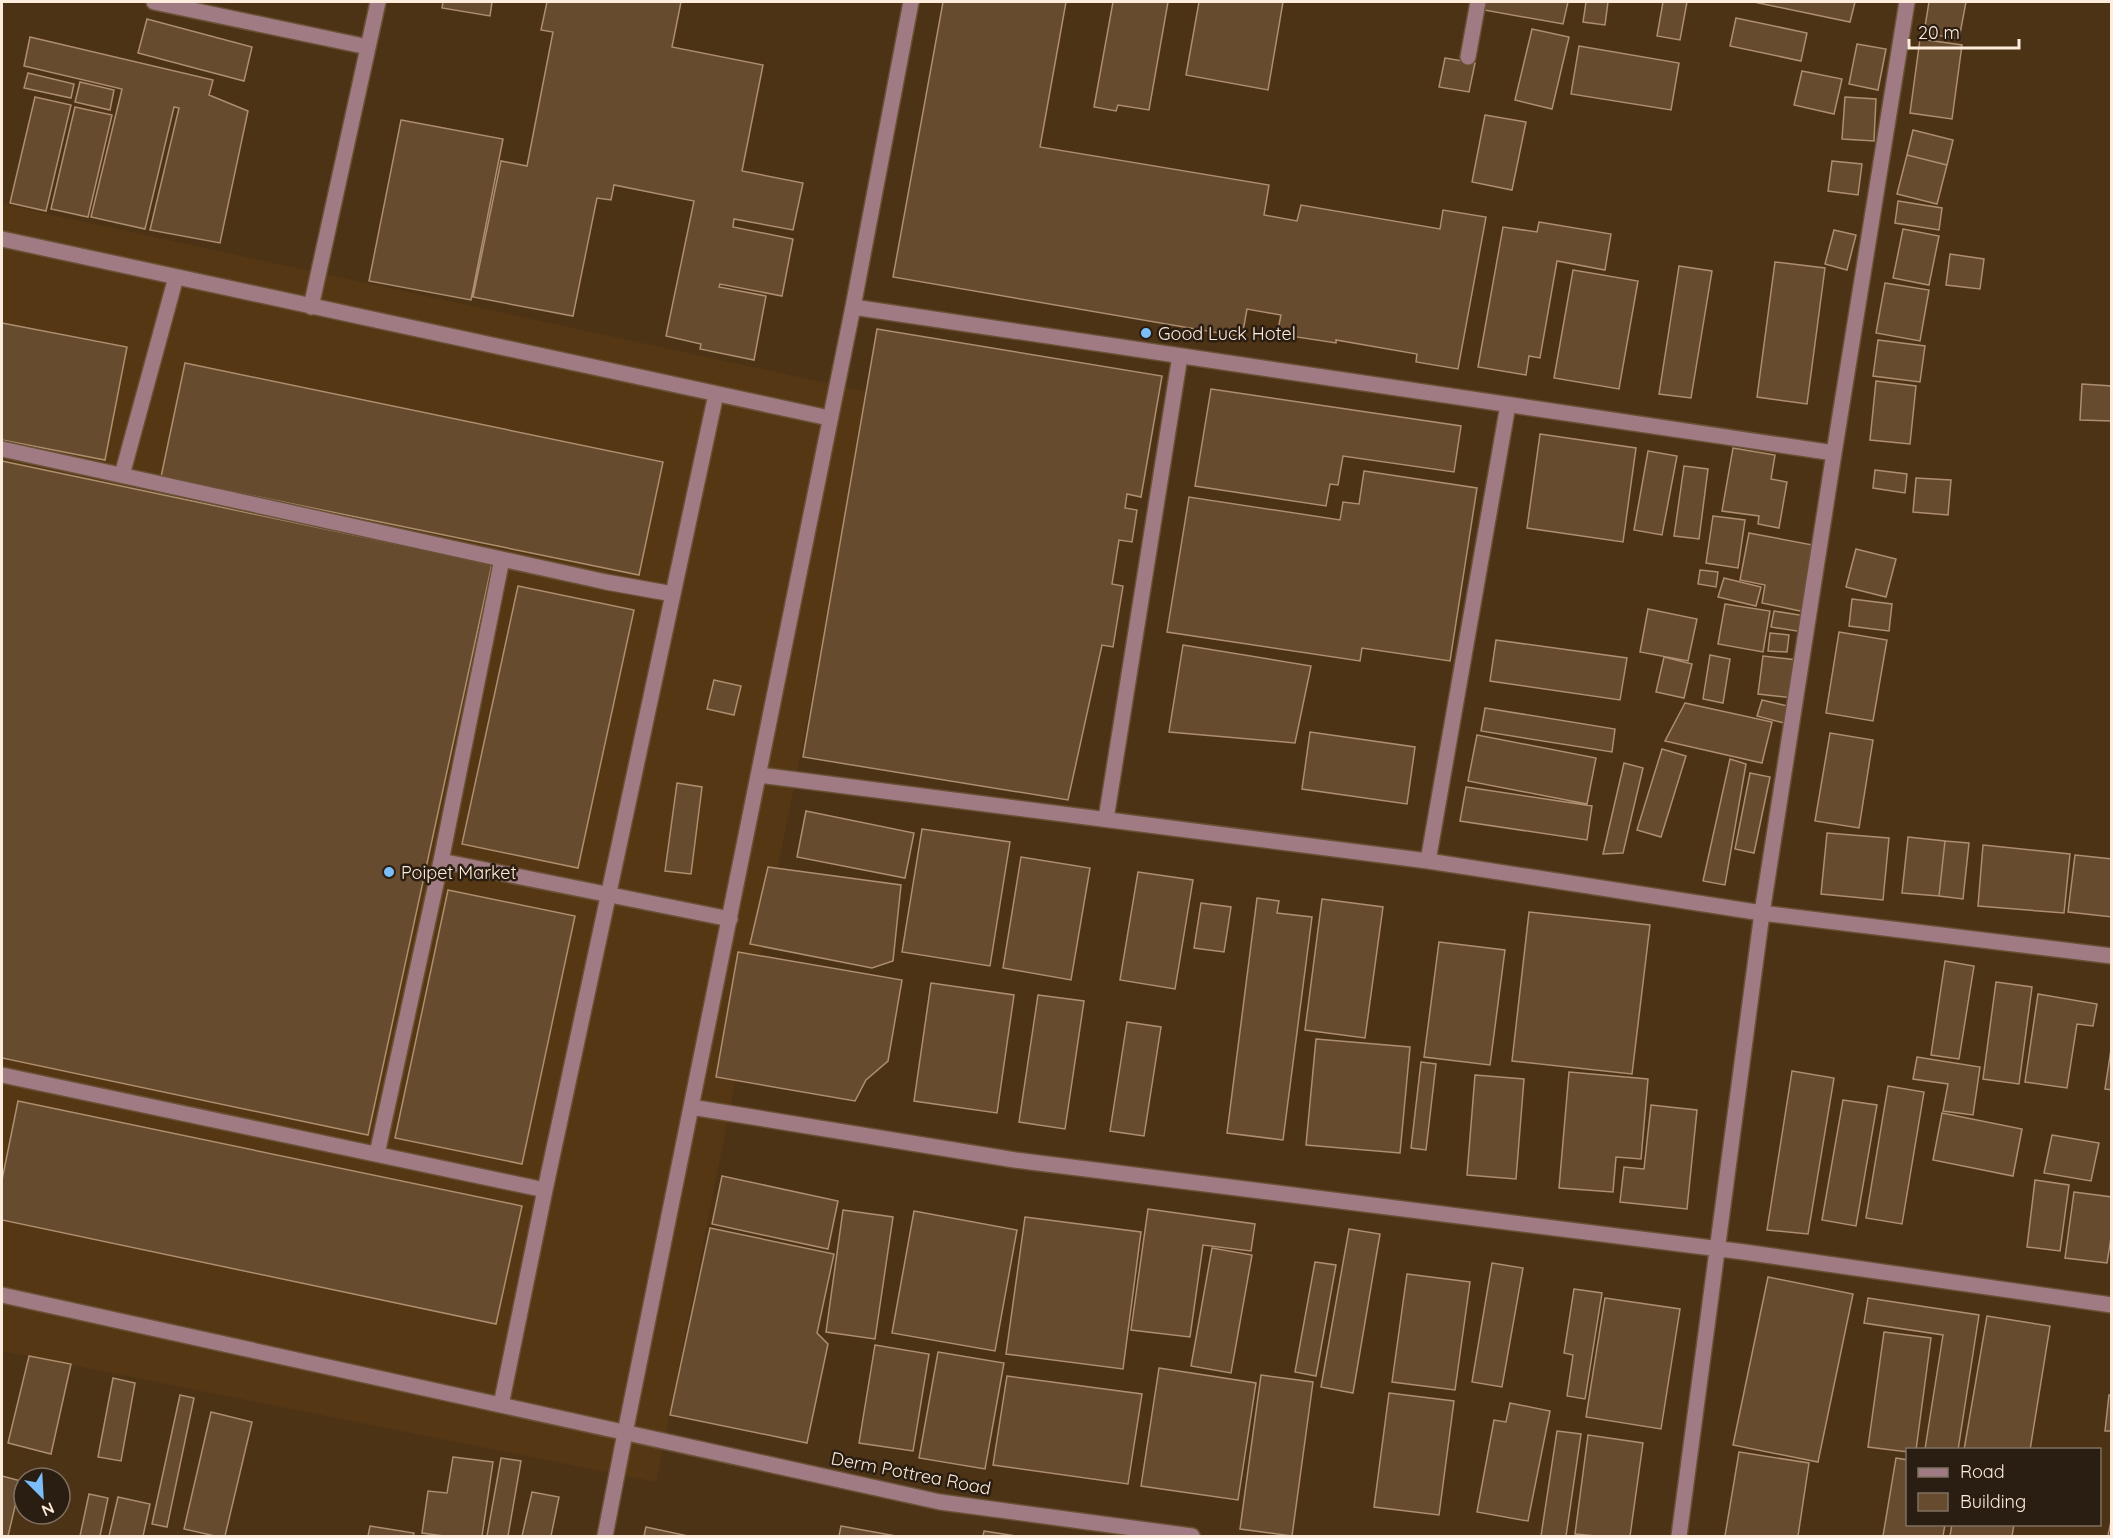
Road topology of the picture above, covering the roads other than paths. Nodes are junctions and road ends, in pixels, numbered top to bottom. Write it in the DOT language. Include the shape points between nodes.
graph roads {
  1 [pos="154,2"];
  2 [pos="378,2"];
  3 [pos="911,2"];
  4 [pos="1478,2"];
  5 [pos="1907,2"];
  6 [pos="368,47"];
  7 [pos="1468,57"];
  8 [pos="2,239"];
  9 [pos="176,277"];
  10 [pos="311,306"];
  11 [pos="853,307"];
  12 [pos="1180,356"];
  13 [pos="716,394"];
  14 [pos="1508,405"];
  15 [pos="829,418"];
  16 [pos="2,449"];
  17 [pos="1834,453"];
  18 [pos="122,475"];
  19 [pos="502,559"];
  20 [pos="673,594"];
  21 [pos="759,775"];
  22 [pos="1106,819"];
  23 [pos="441,861"];
  24 [pos="1428,861"];
  25 [pos="609,894"];
  26 [pos="1762,913"];
  27 [pos="730,918"];
  28 [pos="2112,956"];
  29 [pos="2,1075"];
  30 [pos="691,1107"];
  31 [pos="377,1154"];
  32 [pos="546,1190"];
  33 [pos="1718,1249"];
  34 [pos="2,1295"];
  35 [pos="2112,1305"];
  36 [pos="501,1405"];
  37 [pos="624,1433"];
  38 [pos="605,1536"];
  39 [pos="1192,1536"];
  40 [pos="1679,1536"];
  1 -- 6 [label="street"];
  2 -- 6 [label="street"];
  3 -- 11 [label="street"];
  4 -- 7 [label="street"];
  5 -- 17 [label="street"];
  6 -- 10 [label="street"];
  8 -- 9 [label="street"];
  9 -- 10 [label="street"];
  9 -- 18 [label="street"];
  10 -- 13 [label="street"];
  11 -- 12 [label="street"];
  11 -- 15 [label="street"];
  12 -- 14 [label="street"];
  12 -- 22 [label="street"];
  13 -- 15 [label="street"];
  13 -- 20 [label="street"];
  14 -- 17 [label="street"];
  14 -- 24 [label="street"];
  15 -- 21 [label="street"];
  16 -- 18 [label="street"];
  17 -- 26 [label="street"];
  18 -- 19 [label="street"];
  19 -- 20 [label="street"];
  19 -- 23 [label="street"];
  20 -- 25 [label="street"];
  21 -- 22 [label="street"];
  21 -- 27 [label="street"];
  22 -- 24 [label="street"];
  23 -- 25 [label="street"];
  23 -- 31 [label="street"];
  24 -- 26 [label="street"];
  25 -- 27 [label="street"];
  25 -- 32 [label="street"];
  26 -- 28 [label="street"];
  26 -- 33 [label="street"];
  27 -- 30 [label="street"];
  29 -- 31 [label="street"];
  30 -- 33 [label="street" via="1015,1160"];
  30 -- 37 [label="street"];
  31 -- 32 [label="street"];
  32 -- 36 [label="street"];
  33 -- 35 [label="street"];
  33 -- 40 [label="street"];
  34 -- 36 [label="street, Derm Pottrea Road"];
  36 -- 37 [label="street, Derm Pottrea Road"];
  37 -- 38 [label="street"];
  37 -- 39 [label="street, Derm Pottrea Road" via="940,1502"];
}
